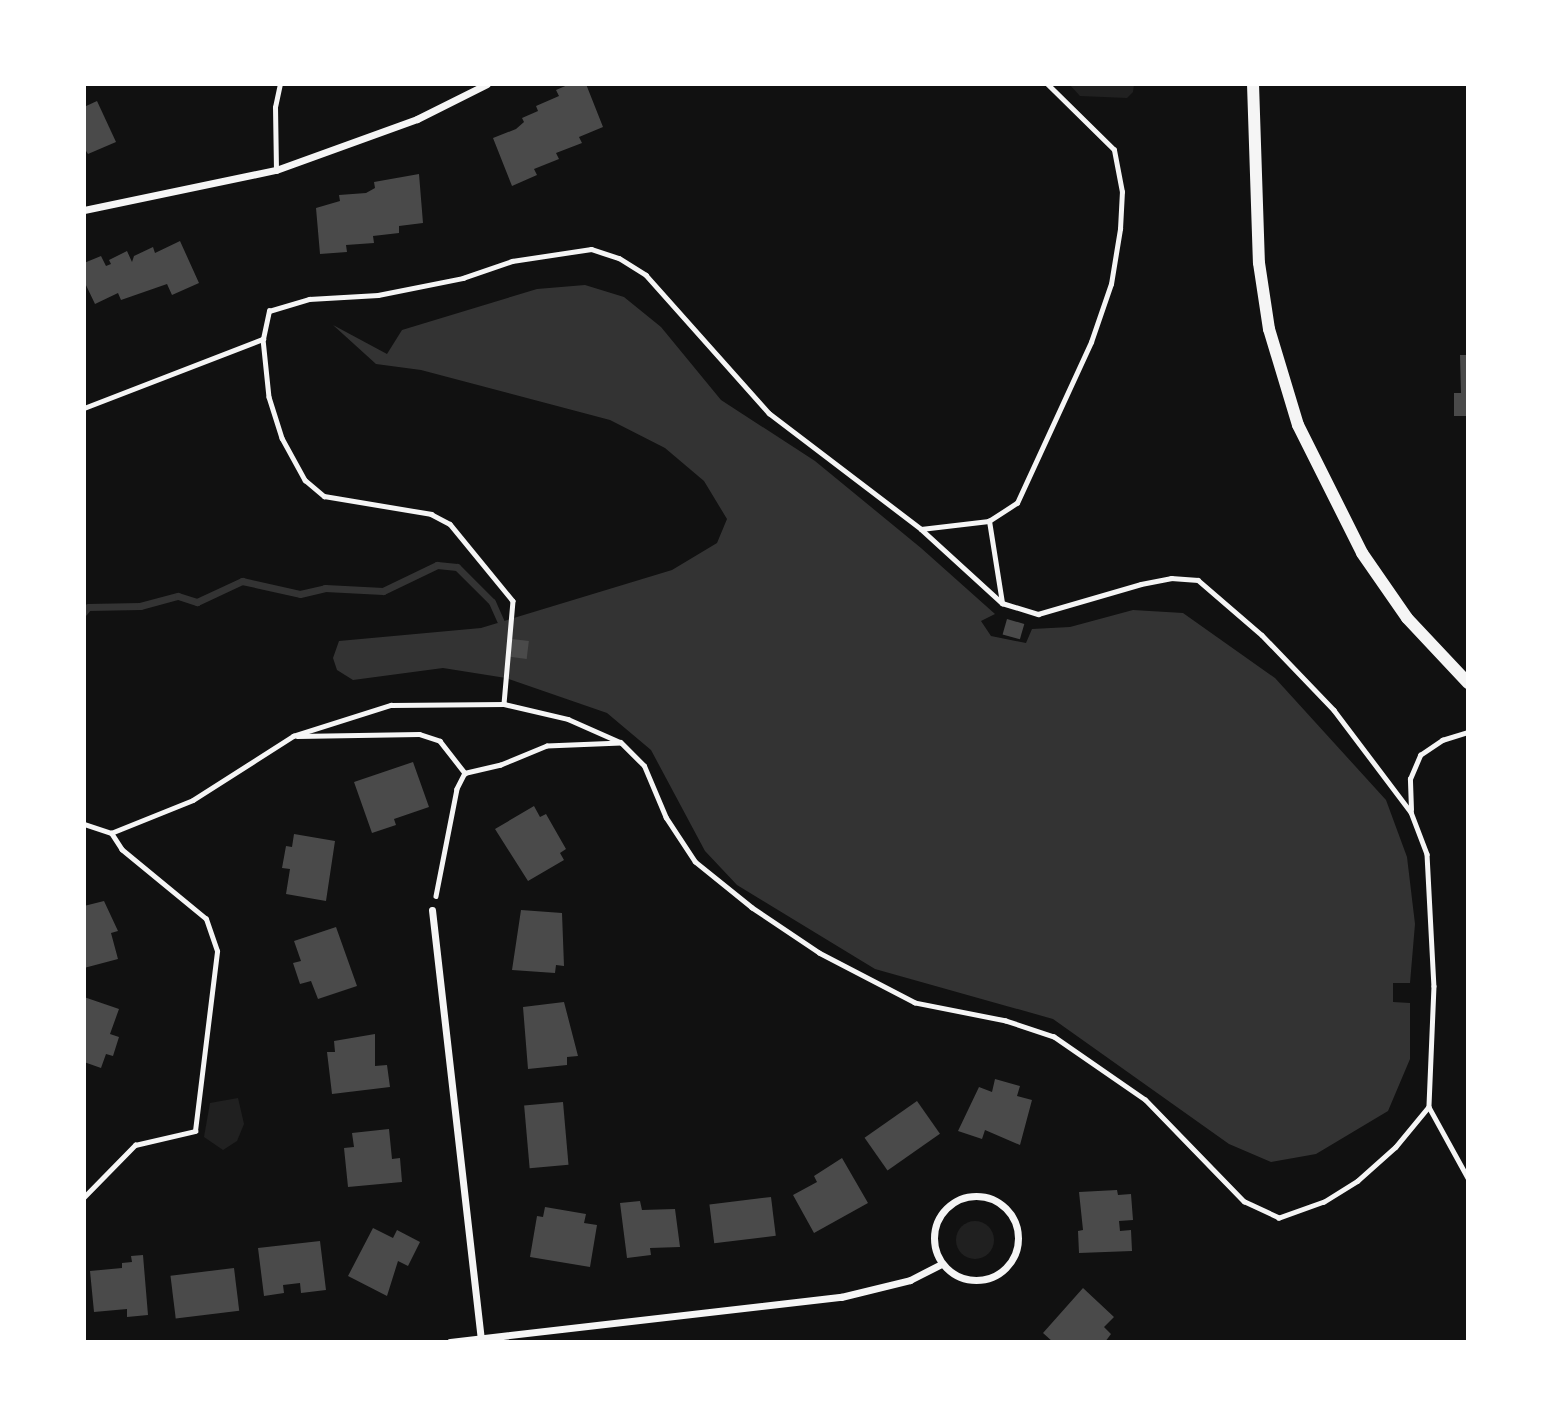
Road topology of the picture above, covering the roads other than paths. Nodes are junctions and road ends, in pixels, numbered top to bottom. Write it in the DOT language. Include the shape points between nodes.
graph roads {
  1 [pos="281,84"];
  2 [pos="487,84"];
  3 [pos="1253,84"];
  4 [pos="276,170"];
  5 [pos="84,211"];
  6 [pos="1468,683"];
  7 [pos="432,910"];
  8 [pos="942,1264"];
  9 [pos="481,1338"];
  10 [pos="450,1342"];
  1 -- 4 [label="lane" via="275,107"];
  2 -- 4 [label="street" via="427,115"];
  3 -- 6 [label="street" via="1259,263 1269,329 1298,425 1362,553 1407,618"];
  4 -- 5 [label="street"];
  7 -- 9 [label="street"];
  8 -- 8 [label="street" via="970,1280 1002,1272 1018,1244 1009,1213 981,1197 950,1205 934,1233"];
  8 -- 9 [label="street" via="910,1280 841,1297"];
  9 -- 10 [label="street"];
}
